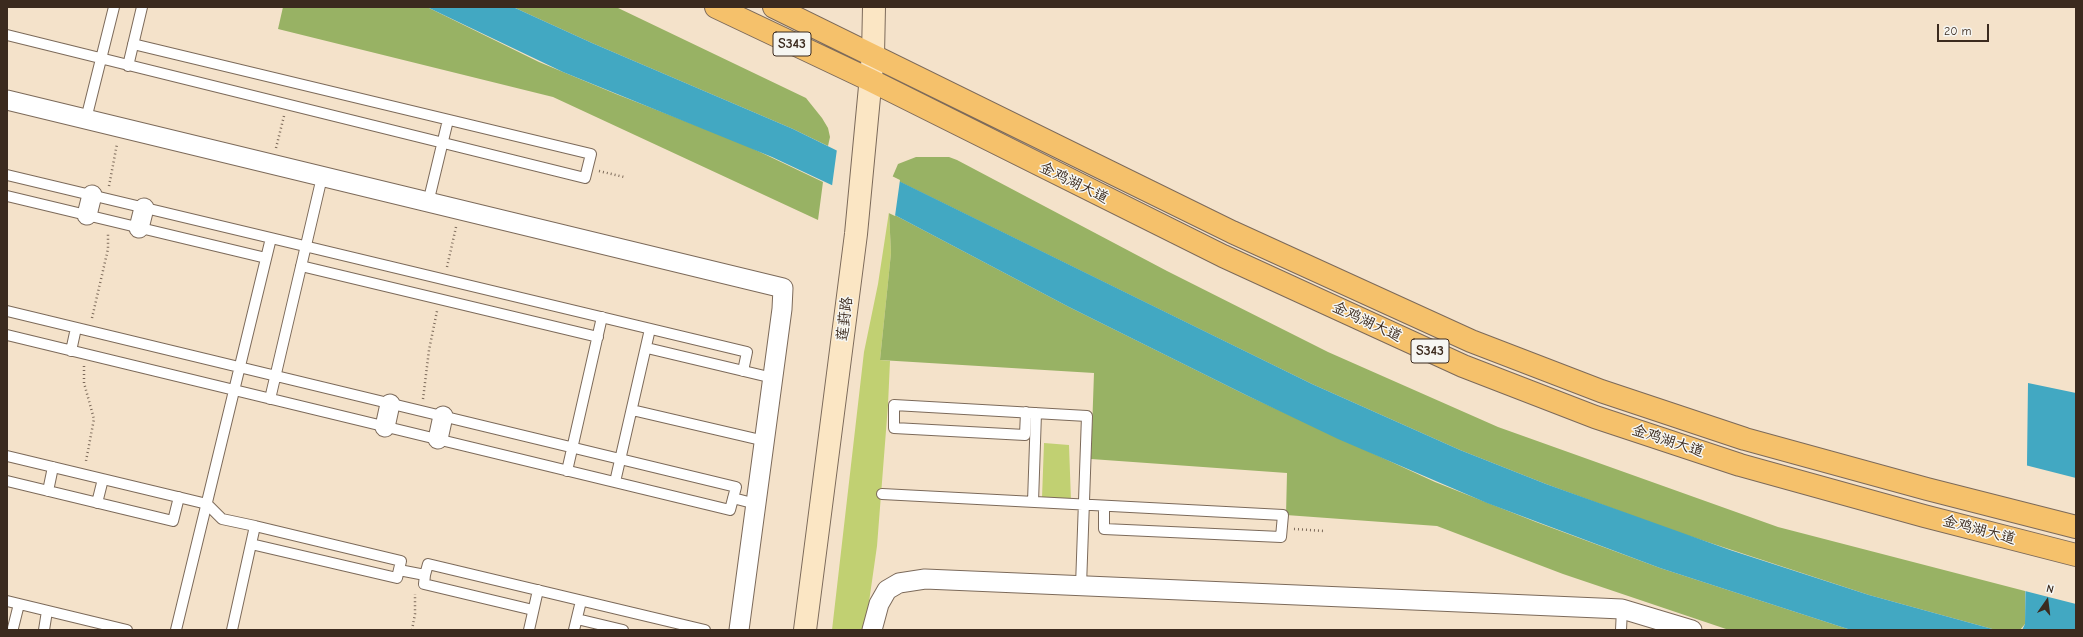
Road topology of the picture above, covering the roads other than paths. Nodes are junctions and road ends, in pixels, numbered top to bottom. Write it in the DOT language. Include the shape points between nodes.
graph roads {
  1 [pos="114,7"];
  2 [pos="142,7"];
  3 [pos="716,7"];
  4 [pos="774,7"];
  5 [pos="874,7"];
  6 [pos="7,35"];
  7 [pos="134,44"];
  8 [pos="873,55"];
  9 [pos="101,59"];
  10 [pos="128,66"];
  11 [pos="870,80"];
  12 [pos="7,100"];
  13 [pos="86,119"];
  14 [pos="448,120"];
  15 [pos="442,143"];
  16 [pos="7,175"];
  17 [pos="322,177"];
  18 [pos="7,196"];
  19 [pos="100,197"];
  20 [pos="428,203"];
  21 [pos="144,208"];
  22 [pos="87,215"];
  23 [pos="139,228"];
  24 [pos="271,238"];
  25 [pos="306,247"];
  26 [pos="266,258"];
  27 [pos="301,266"];
  28 [pos="7,311"];
  29 [pos="602,317"];
  30 [pos="76,328"];
  31 [pos="650,329"];
  32 [pos="7,335"];
  33 [pos="598,337"];
  34 [pos="647,348"];
  35 [pos="71,351"];
  36 [pos="241,367"];
  37 [pos="743,371"];
  38 [pos="275,376"];
  39 [pos="773,378"];
  40 [pos="235,390"];
  41 [pos="270,399"];
  42 [pos="390,404"];
  43 [pos="632,410"];
  44 [pos="1031,413"];
  45 [pos="443,416"];
  46 [pos="385,427"];
  47 [pos="438,440"];
  48 [pos="764,441"];
  49 [pos="572,448"];
  50 [pos="7,456"];
  51 [pos="620,459"];
  52 [pos="53,467"];
  53 [pos="566,471"];
  54 [pos="103,479"];
  55 [pos="7,481"];
  56 [pos="615,482"];
  57 [pos="48,490"];
  58 [pos="882,494"];
  59 [pos="179,497"];
  60 [pos="733,498"];
  61 [pos="97,502"];
  62 [pos="1032,502"];
  63 [pos="207,504"];
  64 [pos="756,504"];
  65 [pos="1084,505"];
  66 [pos="1104,506"];
  67 [pos="255,526"];
  68 [pos="2076,527"];
  69 [pos="251,544"];
  70 [pos="2076,555"];
  71 [pos="399,570"];
  72 [pos="420,574"];
  73 [pos="1082,586"];
  74 [pos="538,590"];
  75 [pos="7,601"];
  76 [pos="581,601"];
  77 [pos="19,604"];
  78 [pos="1622,609"];
  79 [pos="533,610"];
  80 [pos="47,611"];
  81 [pos="577,619"];
  82 [pos="13,629"];
  83 [pos="44,630"];
  84 [pos="127,630"];
  85 [pos="176,630"];
  86 [pos="232,630"];
  87 [pos="529,630"];
  88 [pos="574,630"];
  89 [pos="624,630"];
  90 [pos="705,630"];
  91 [pos="739,630"];
  92 [pos="805,630"];
  93 [pos="872,630"];
  94 [pos="1620,630"];
  95 [pos="1692,630"];
  1 -- 9 [label="lane"];
  2 -- 7 [label="lane"];
  3 -- 11 [label="main road, 金鸡湖大道 / S343"];
  4 -- 8 [label="main road, 金鸡湖大道 / S343"];
  5 -- 8 [label="main road, 莲葑路"];
  6 -- 9 [label="lane"];
  7 -- 10 [label="lane"];
  7 -- 14 [label="lane"];
  8 -- 11 [label="main road, 莲葑路"];
  8 -- 68 [label="main road, 金鸡湖大道 / S343" via="1232,232 1471,341 1601,391 1745,438"];
  9 -- 10 [label="lane"];
  9 -- 13 [label="lane"];
  10 -- 15 [label="lane"];
  11 -- 70 [label="main road, 金鸡湖大道 / S343" via="1223,256 1463,366 1596,416 1740,465"];
  11 -- 92 [label="main road, 莲葑路" via="856,234"];
  12 -- 13 [label="street"];
  13 -- 17 [label="street"];
  14 -- 15 [label="lane"];
  14 -- 15 [label="lane" via="591,154 585,178"];
  15 -- 20 [label="lane"];
  16 -- 19 [label="lane"];
  17 -- 20 [label="street"];
  17 -- 25 [label="lane"];
  18 -- 22 [label="lane"];
  19 -- 21 [label="lane"];
  19 -- 22 [label="street"];
  20 -- 39 [label="street" via="782,288 782,309"];
  21 -- 23 [label="street"];
  21 -- 24 [label="lane"];
  22 -- 23 [label="lane"];
  23 -- 26 [label="lane"];
  24 -- 25 [label="lane"];
  24 -- 26 [label="lane"];
  25 -- 27 [label="lane"];
  25 -- 29 [label="lane"];
  26 -- 36 [label="lane"];
  27 -- 33 [label="lane"];
  27 -- 38 [label="lane"];
  28 -- 30 [label="lane"];
  29 -- 31 [label="lane"];
  29 -- 33 [label="lane"];
  30 -- 35 [label="lane"];
  30 -- 36 [label="lane"];
  31 -- 34 [label="lane"];
  31 -- 37 [label="lane" via="747,352"];
  32 -- 35 [label="lane"];
  33 -- 49 [label="lane"];
  34 -- 37 [label="lane"];
  34 -- 43 [label="lane"];
  35 -- 40 [label="lane"];
  36 -- 38 [label="lane"];
  36 -- 40 [label="lane"];
  37 -- 39 [label="lane"];
  38 -- 41 [label="lane"];
  38 -- 42 [label="lane"];
  39 -- 48 [label="street"];
  40 -- 41 [label="lane"];
  40 -- 63 [label="lane"];
  41 -- 46 [label="lane"];
  42 -- 45 [label="lane"];
  42 -- 46 [label="street"];
  43 -- 48 [label="lane"];
  43 -- 51 [label="lane"];
  44 -- 44 [label="lane" via="1025,435 894,428 894,405"];
  44 -- 62 [label="lane"];
  44 -- 65 [label="lane" via="1087,416"];
  45 -- 47 [label="street"];
  45 -- 49 [label="lane"];
  46 -- 47 [label="lane"];
  47 -- 53 [label="lane"];
  48 -- 64 [label="street"];
  49 -- 51 [label="lane"];
  49 -- 53 [label="lane"];
  50 -- 52 [label="lane"];
  51 -- 56 [label="lane"];
  51 -- 60 [label="lane" via="736,487"];
  52 -- 54 [label="lane"];
  52 -- 57 [label="lane"];
  53 -- 56 [label="lane"];
  54 -- 59 [label="lane"];
  54 -- 61 [label="lane"];
  55 -- 57 [label="lane"];
  56 -- 60 [label="lane" via="730,510"];
  57 -- 61 [label="lane"];
  58 -- 62 [label="lane"];
  59 -- 61 [label="lane" via="174,521"];
  59 -- 63 [label="lane"];
  60 -- 64 [label="lane"];
  62 -- 65 [label="lane"];
  63 -- 67 [label="lane" via="222,519"];
  63 -- 85 [label="lane"];
  64 -- 91 [label="street"];
  65 -- 66 [label="lane"];
  65 -- 73 [label="lane"];
  66 -- 66 [label="lane" via="1104,529 1281,537 1282,515"];
  67 -- 69 [label="lane"];
  67 -- 71 [label="lane" via="401,561"];
  69 -- 71 [label="lane" via="397,578"];
  69 -- 86 [label="lane"];
  71 -- 72 [label="lane"];
  72 -- 74 [label="lane" via="428,564"];
  72 -- 79 [label="lane" via="424,584"];
  73 -- 78 [label="street"];
  73 -- 93 [label="street" via="925,579 900,583 887,590"];
  74 -- 76 [label="lane"];
  74 -- 79 [label="lane"];
  75 -- 77 [label="lane"];
  76 -- 81 [label="lane"];
  76 -- 90 [label="lane"];
  77 -- 80 [label="lane"];
  77 -- 82 [label="lane"];
  78 -- 94 [label="lane"];
  78 -- 95 [label="street"];
  79 -- 87 [label="lane"];
  80 -- 83 [label="lane"];
  80 -- 84 [label="lane"];
  81 -- 88 [label="lane"];
  81 -- 89 [label="lane"];
}
